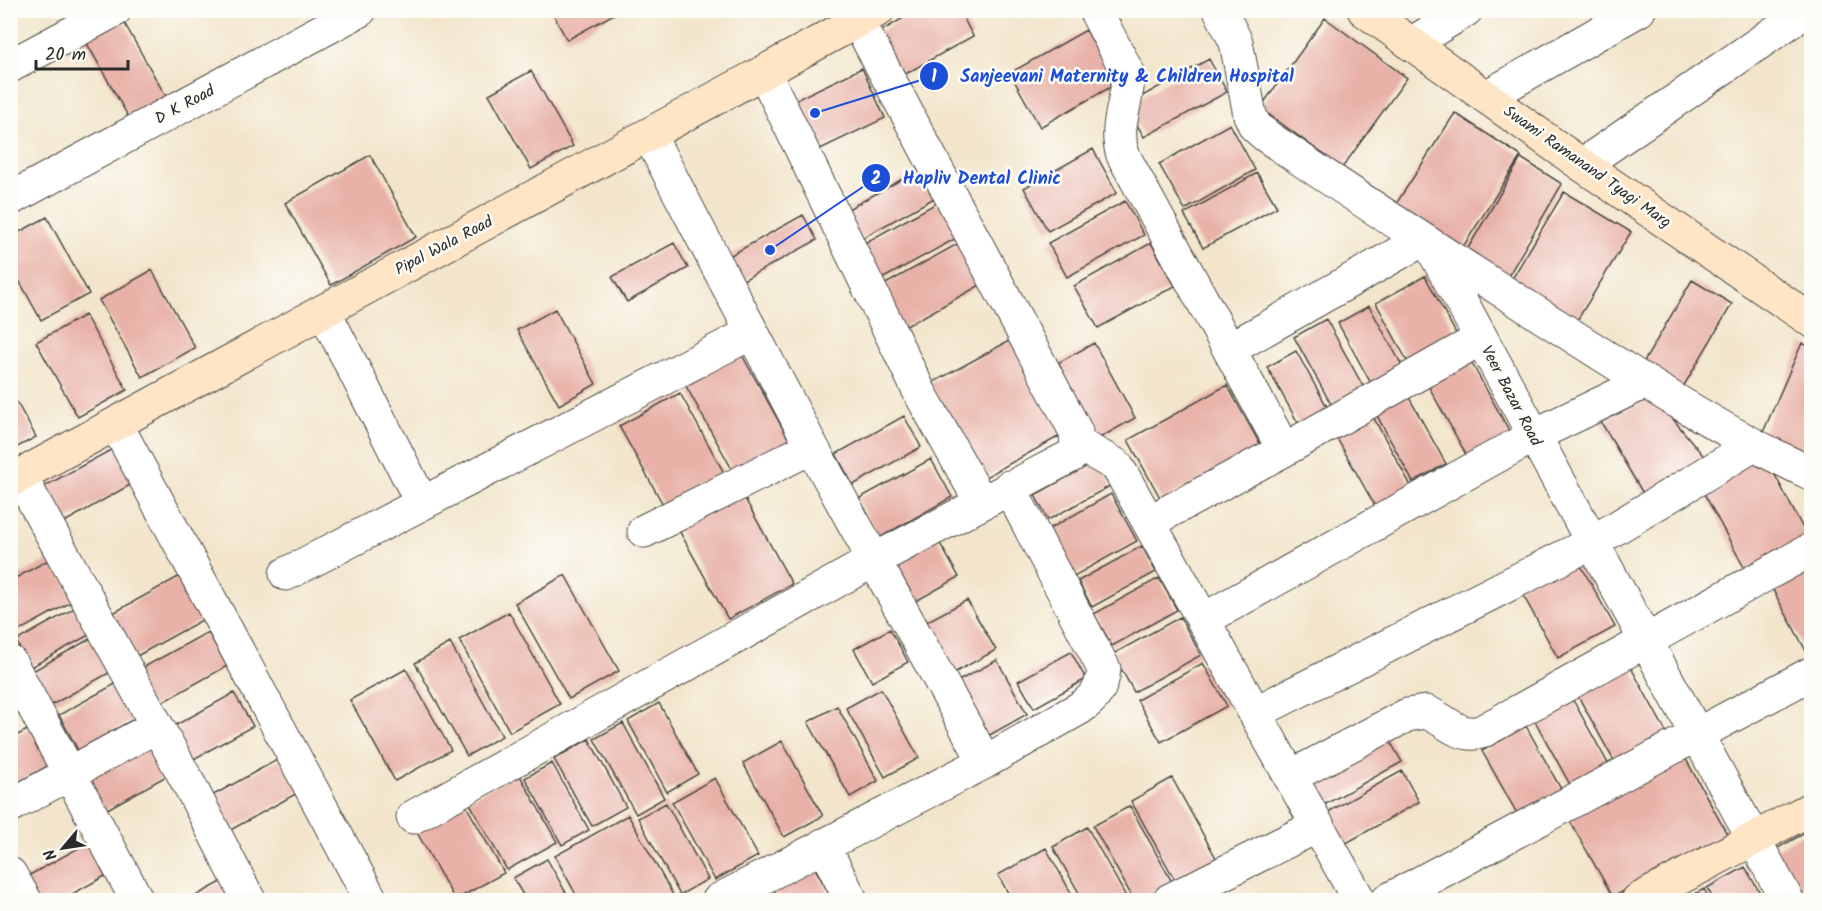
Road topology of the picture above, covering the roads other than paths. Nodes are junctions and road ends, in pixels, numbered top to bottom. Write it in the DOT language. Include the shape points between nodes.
graph roads {
  1 [pos="115,10"];
  2 [pos="360,10"];
  3 [pos="1095,10"];
  4 [pos="1220,10"];
  5 [pos="1364,10"];
  6 [pos="1466,10"];
  7 [pos="1639,10"];
  8 [pos="1807,10"];
  9 [pos="868,16"];
  10 [pos="1411,44"];
  11 [pos="10,66"];
  12 [pos="764,72"];
  13 [pos="1486,97"];
  14 [pos="649,135"];
  15 [pos="1582,165"];
  16 [pos="10,199"];
  17 [pos="1426,242"];
  18 [pos="324,311"];
  19 [pos="1812,321"];
  20 [pos="751,333"];
  21 [pos="1480,339"];
  22 [pos="1230,349"];
  23 [pos="1645,382"];
  24 [pos="116,424"];
  25 [pos="1533,436"];
  26 [pos="1078,444"];
  27 [pos="1752,446"];
  28 [pos="812,447"];
  29 [pos="1284,450"];
  30 [pos="1812,474"];
  31 [pos="15,479"];
  32 [pos="995,494"];
  33 [pos="422,503"];
  34 [pos="1149,522"];
  35 [pos="644,531"];
  36 [pos="1591,543"];
  37 [pos="1812,549"];
  38 [pos="874,560"];
  39 [pos="285,574"];
  40 [pos="1203,620"];
  41 [pos="1646,643"];
  42 [pos="10,662"];
  43 [pos="1812,673"];
  44 [pos="1255,713"];
  45 [pos="157,726"];
  46 [pos="1696,737"];
  47 [pos="985,762"];
  48 [pos="70,774"];
  49 [pos="1290,777"];
  50 [pos="10,806"];
  51 [pos="1812,808"];
  52 [pos="413,817"];
  53 [pos="1317,826"];
  54 [pos="1752,840"];
  55 [pos="823,845"];
  56 [pos="10,874"];
  57 [pos="25,900"];
  58 [pos="137,900"];
  59 [pos="249,900"];
  60 [pos="371,900"];
  61 [pos="719,900"];
  62 [pos="851,900"];
  63 [pos="1170,900"];
  64 [pos="1359,900"];
  65 [pos="1388,900"];
  66 [pos="1638,900"];
  67 [pos="1787,900"];
  1 -- 11 [label="street"];
  2 -- 16 [label="street, D K Road"];
  3 -- 22 [label="street" via="1128,73 1118,128 1123,156"];
  4 -- 17 [label="street, Veer Bazar Road" via="1236,42 1245,102 1255,126"];
  5 -- 10 [label="street, Swami Ramanand Tyagi Marg"];
  6 -- 10 [label="street"];
  7 -- 13 [label="street"];
  8 -- 15 [label="street"];
  9 -- 12 [label="street, Pipal Wala Road"];
  9 -- 26 [label="street" via="1076,432"];
  10 -- 13 [label="street, Swami Ramanand Tyagi Marg"];
  12 -- 14 [label="street, Pipal Wala Road"];
  12 -- 32 [label="street" via="920,393"];
  13 -- 15 [label="street, Swami Ramanand Tyagi Marg"];
  14 -- 18 [label="street, Pipal Wala Road"];
  14 -- 20 [label="street"];
  15 -- 19 [label="street, Swami Ramanand Tyagi Marg"];
  17 -- 21 [label="street, Veer Bazar Road"];
  17 -- 22 [label="street"];
  17 -- 23 [label="street"];
  18 -- 24 [label="street, Pipal Wala Road"];
  18 -- 33 [label="street"];
  20 -- 28 [label="street"];
  20 -- 33 [label="street"];
  21 -- 25 [label="street, Veer Bazar Road"];
  21 -- 29 [label="street"];
  22 -- 29 [label="street"];
  23 -- 25 [label="street"];
  23 -- 27 [label="street"];
  24 -- 31 [label="street, Pipal Wala Road"];
  24 -- 60 [label="street"];
  25 -- 36 [label="street, Veer Bazar Road"];
  25 -- 40 [label="street"];
  26 -- 32 [label="street" via="1071,456"];
  26 -- 34 [label="street" via="1116,465"];
  27 -- 30 [label="street"];
  27 -- 36 [label="street"];
  28 -- 35 [label="street"];
  28 -- 38 [label="street"];
  29 -- 34 [label="street"];
  31 -- 45 [label="street"];
  32 -- 38 [label="street"];
  32 -- 47 [label="street" via="1104,669 1102,686 1092,700"];
  33 -- 39 [label="street"];
  34 -- 40 [label="street"];
  36 -- 41 [label="street, Veer Bazar Road"];
  36 -- 44 [label="street"];
  37 -- 41 [label="street"];
  38 -- 47 [label="street"];
  38 -- 52 [label="street"];
  40 -- 44 [label="street"];
  41 -- 46 [label="street, Veer Bazar Road"];
  41 -- 49 [label="street" via="1481,732 1460,733 1426,712 1407,715"];
  42 -- 48 [label="street"];
  43 -- 46 [label="street"];
  44 -- 49 [label="street"];
  45 -- 48 [label="street"];
  45 -- 59 [label="street"];
  46 -- 54 [label="street, Veer Bazar Road"];
  46 -- 65 [label="street"];
  47 -- 55 [label="street"];
  48 -- 50 [label="street"];
  48 -- 58 [label="street"];
  49 -- 53 [label="street"];
  51 -- 54 [label="street"];
  53 -- 63 [label="street"];
  53 -- 64 [label="street"];
  54 -- 66 [label="street"];
  54 -- 67 [label="street, Veer Bazar Road"];
  55 -- 61 [label="street"];
  55 -- 62 [label="street"];
  56 -- 57 [label="street"];
}
